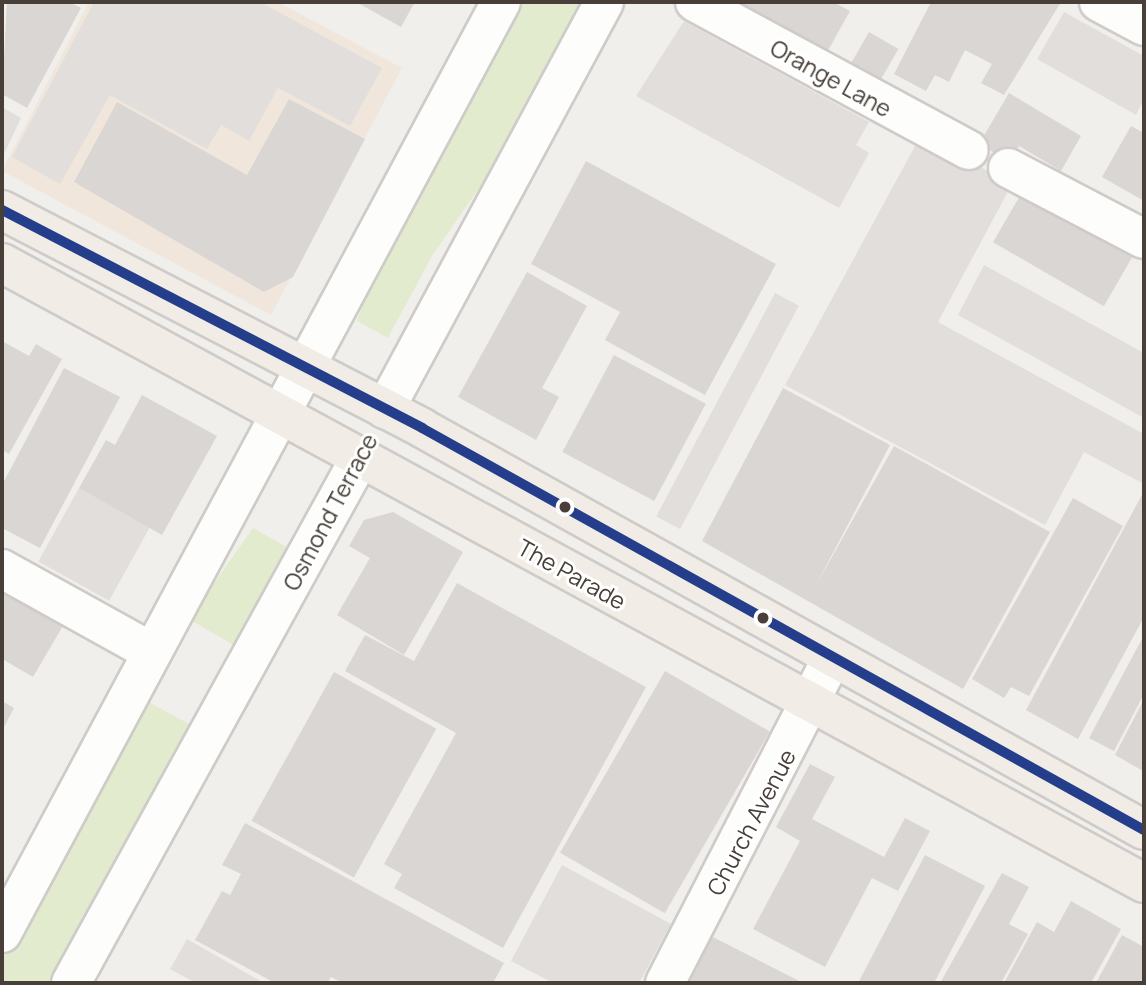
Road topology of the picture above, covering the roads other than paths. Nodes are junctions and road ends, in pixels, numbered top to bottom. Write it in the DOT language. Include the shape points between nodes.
graph roads {
  1 [pos="501,2"];
  2 [pos="604,2"];
  3 [pos="695,2"];
  4 [pos="1099,2"];
  5 [pos="1144,26"];
  6 [pos="970,149"];
  7 [pos="1009,169"];
  8 [pos="2,210"];
  9 [pos="1144,239"];
  10 [pos="2,263"];
  11 [pos="304,367"];
  12 [pos="385,409"];
  13 [pos="277,414"];
  14 [pos="360,458"];
  15 [pos="2,569"];
  16 [pos="152,652"];
  17 [pos="832,658"];
  18 [pos="810,704"];
  19 [pos="1144,830"];
  20 [pos="1144,883"];
  21 [pos="2,933"];
  22 [pos="71,983"];
  23 [pos="665,983"];
  1 -- 11 [label="street"];
  2 -- 12 [label="street, Osmond Terrace"];
  3 -- 6 [label="street, Orange Lane"];
  4 -- 5 [label="street"];
  7 -- 9 [label="street"];
  8 -- 11 [label="main road"];
  10 -- 13 [label="main road, The Parade"];
  11 -- 12 [label="main road"];
  11 -- 13 [label="street"];
  12 -- 14 [label="main road, Osmond Terrace"];
  12 -- 17 [label="main road"];
  13 -- 14 [label="main road, The Parade"];
  13 -- 16 [label="street"];
  14 -- 18 [label="main road, The Parade"];
  14 -- 22 [label="street, Osmond Terrace"];
  15 -- 16 [label="street"];
  16 -- 21 [label="street"];
  17 -- 18 [label="street, Church Avenue"];
  17 -- 19 [label="main road"];
  18 -- 20 [label="main road, The Parade"];
  18 -- 23 [label="street, Church Avenue"];
}
